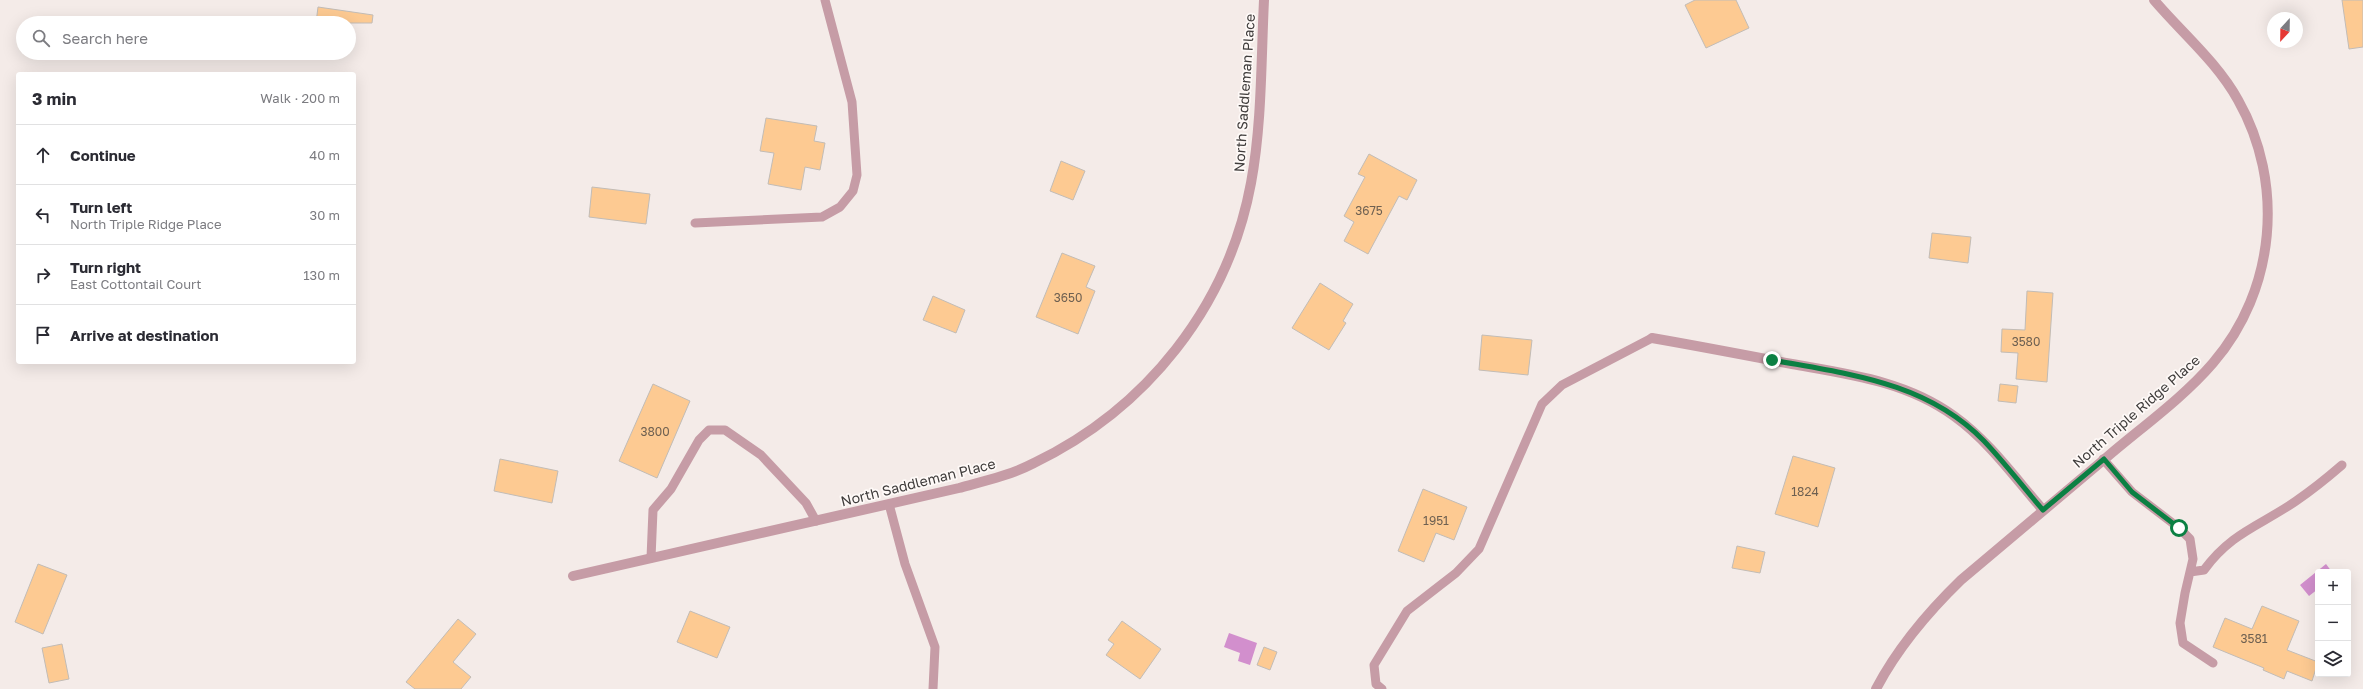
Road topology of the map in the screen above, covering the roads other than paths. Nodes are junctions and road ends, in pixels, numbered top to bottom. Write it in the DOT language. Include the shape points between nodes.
graph roads {
  1 [pos="825,0"];
  2 [pos="1264,0"];
  3 [pos="2154,0"];
  4 [pos="695,223"];
  5 [pos="1652,338"];
  6 [pos="2104,459"];
  7 [pos="2342,465"];
  8 [pos="889,504"];
  9 [pos="2043,510"];
  10 [pos="816,521"];
  11 [pos="651,558"];
  12 [pos="2190,572"];
  13 [pos="573,576"];
  14 [pos="2213,663"];
  15 [pos="933,689"];
  16 [pos="1382,689"];
  17 [pos="1876,689"];
  1 -- 4 [label="lane" via="852,102 857,175 853,191 840,207 822,217"];
  2 -- 8 [label="street, North Saddleman Place" via="1256,145 1251,183 1230,258 1194,327 1170,358 1130,400 1067,446 1033,464 997,478"];
  3 -- 6 [label="street, North Triple Ridge Place" via="2230,86 2247,118 2261,155 2265,175 2268,194 2267,235 2262,268 2254,293 2226,346 2196,381"];
  5 -- 9 [label="street" via="1863,377 1920,396 1954,416 1984,441"];
  5 -- 16 [label="lane" via="1562,385 1542,404 1479,549 1456,574 1407,611 1374,665 1376,684"];
  6 -- 9 [label="street, North Triple Ridge Place"];
  6 -- 12 [label="lane" via="2132,492 2190,539 2193,559"];
  7 -- 12 [label="lane" via="2296,502 2240,533 2215,555 2204,570"];
  8 -- 10 [label="street, North Saddleman Place"];
  8 -- 15 [label="lane" via="905,564 935,646"];
  9 -- 17 [label="street, North Triple Ridge Place" via="1960,580 1933,607 1908,637"];
  10 -- 11 [label="street, North Saddleman Place"];
  10 -- 11 [label="lane" via="806,503 761,454 725,430 709,430 699,440 671,489 653,510"];
  11 -- 13 [label="street, North Saddleman Place"];
  12 -- 14 [label="lane" via="2180,623 2184,643"];
}
